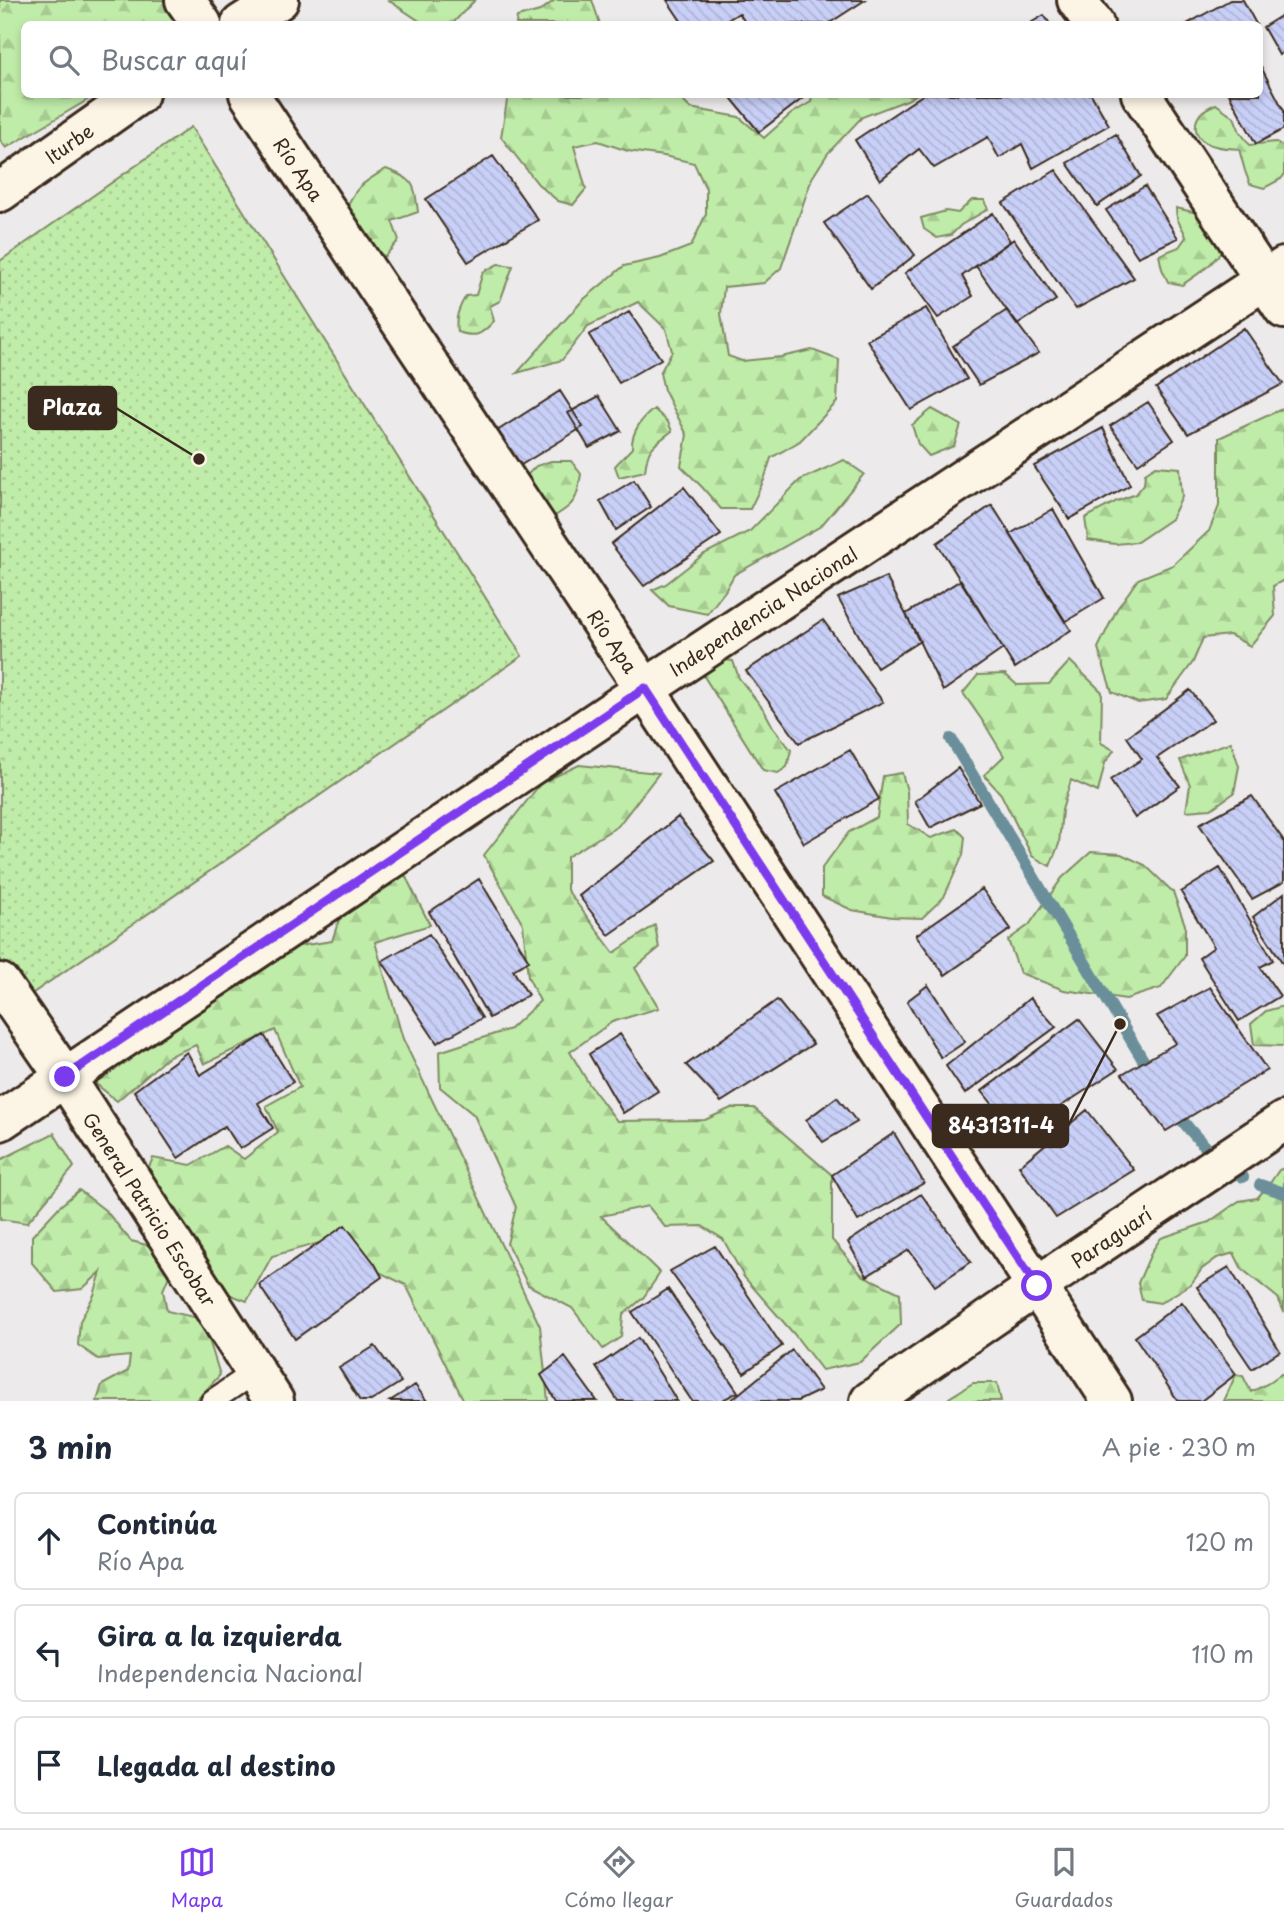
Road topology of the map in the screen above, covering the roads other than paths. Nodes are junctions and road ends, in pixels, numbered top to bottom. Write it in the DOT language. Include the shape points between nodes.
graph roads {
  1 [pos="186,0"];
  2 [pos="279,0"];
  3 [pos="1077,0"];
  4 [pos="200,21"];
  5 [pos="246,21"];
  6 [pos="1092,21"];
  7 [pos="133,98"];
  8 [pos="252,98"];
  9 [pos="1144,98"];
  10 [pos="0,192"];
  11 [pos="1278,285"];
  12 [pos="645,688"];
  13 [pos="0,983"];
  14 [pos="65,1077"];
  15 [pos="0,1121"];
  16 [pos="1284,1121"];
  17 [pos="1037,1286"];
  18 [pos="264,1387"];
  19 [pos="212,1401"];
  20 [pos="870,1401"];
  21 [pos="1112,1401"];
  1 -- 4 [label="street"];
  2 -- 5 [label="street"];
  3 -- 6 [label="street"];
  7 -- 10 [label="street, Iturbe"];
  8 -- 12 [label="street, Río Apa"];
  9 -- 11 [label="street"];
  11 -- 12 [label="street, Independencia Nacional"];
  12 -- 14 [label="street, Independencia Nacional"];
  12 -- 17 [label="street, Río Apa"];
  13 -- 14 [label="street, General Patricio Escobar"];
  14 -- 15 [label="street, Independencia Nacional"];
  14 -- 18 [label="street, General Patricio Escobar"];
  16 -- 17 [label="street, Paraguarí"];
  17 -- 20 [label="street, Paraguarí"];
  17 -- 21 [label="street, Río Apa"];
  18 -- 19 [label="lane"];
}
